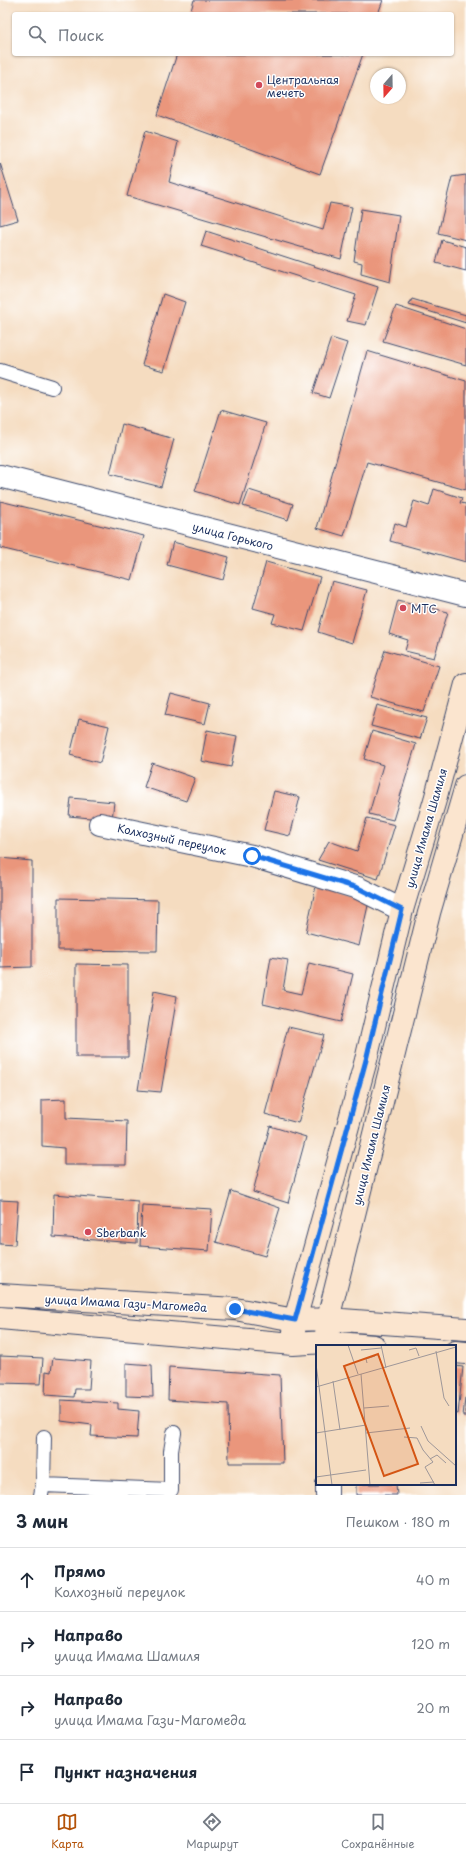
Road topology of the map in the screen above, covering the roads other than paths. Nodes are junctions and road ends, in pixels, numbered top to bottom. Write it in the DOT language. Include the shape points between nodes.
graph roads {
  1 [pos="0,371"];
  2 [pos="52,387"];
  3 [pos="0,476"];
  4 [pos="466,596"];
  5 [pos="465,690"];
  6 [pos="466,786"];
  7 [pos="100,824"];
  8 [pos="402,910"];
  9 [pos="0,1295"];
  10 [pos="0,1318"];
  11 [pos="328,1319"];
  12 [pos="295,1320"];
  13 [pos="466,1329"];
  14 [pos="293,1344"];
  15 [pos="325,1344"];
  16 [pos="350,1345"];
  17 [pos="456,1352"];
  18 [pos="466,1353"];
  19 [pos="174,1433"];
  20 [pos="44,1437"];
  21 [pos="326,1485"];
  22 [pos="42,1490"];
  23 [pos="327,1495"];
  1 -- 2 [label="lane"];
  3 -- 4 [label="street, улица Горького"];
  5 -- 8 [label="main road, улица Имама Шамиля"];
  6 -- 11 [label="main road, улица Имама Шамиля" via="429,913"];
  7 -- 8 [label="street, Колхозный переулок" via="252,856 358,888"];
  8 -- 12 [label="main road, улица Имама Шамиля" via="366,1060"];
  9 -- 12 [label="main road, улица Имама Гази-Магомеда" via="235,1309"];
  10 -- 14 [label="main road"];
  11 -- 12 [label="main road, улица Имама Гази-Магомеда"];
  11 -- 13 [label="main road, улица Имама Гази-Магомеда"];
  11 -- 15 [label="main road, улица Имама Шамиля"];
  12 -- 14 [label="main road, улица Имама Шамиля"];
  14 -- 15 [label="main road"];
  15 -- 16 [label="main road"];
  17 -- 18 [label="main road"];
  19 -- 22 [label="lane" via="171,1451 171,1490"];
  20 -- 22 [label="lane"];
  21 -- 23 [label="street"];
}
